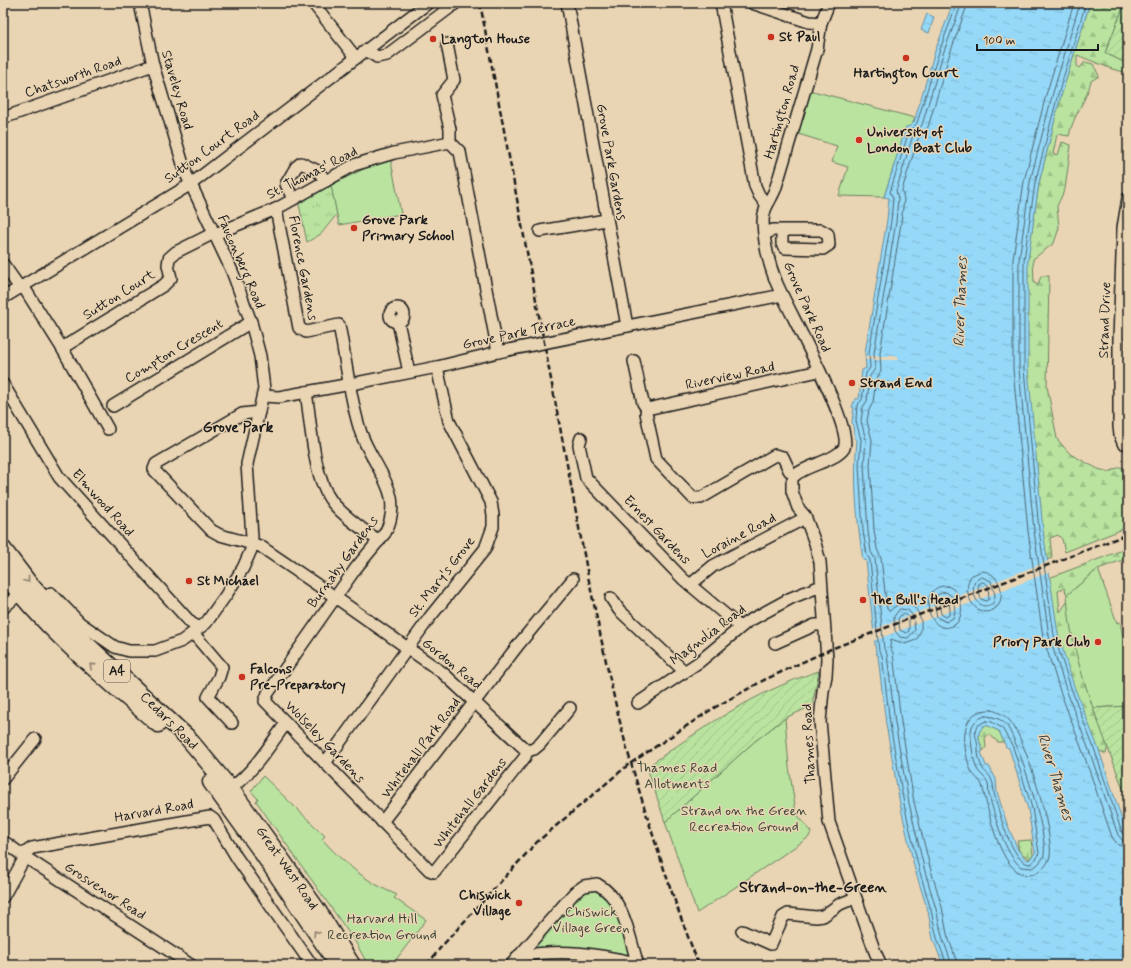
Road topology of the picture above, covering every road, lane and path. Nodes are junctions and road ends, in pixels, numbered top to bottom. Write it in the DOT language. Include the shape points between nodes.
graph roads {
  1 [pos="140,3"];
  2 [pos="313,3"];
  3 [pos="428,3"];
  4 [pos="456,3"];
  5 [pos="567,3"];
  6 [pos="721,3"];
  7 [pos="752,3"];
  8 [pos="828,3"];
  9 [pos="821,23"];
  10 [pos="448,44"];
  11 [pos="366,50"];
  12 [pos="356,58"];
  13 [pos="153,65"];
  14 [pos="3,118"];
  15 [pos="450,142"];
  16 [pos="326,181"];
  17 [pos="191,184"];
  18 [pos="1128,198"];
  19 [pos="293,199"];
  20 [pos="766,204"];
  21 [pos="276,209"];
  22 [pos="606,220"];
  23 [pos="782,230"];
  24 [pos="540,231"];
  25 [pos="214,234"];
  26 [pos="765,234"];
  27 [pos="3,264"];
  28 [pos="21,287"];
  29 [pos="782,295"];
  30 [pos="3,298"];
  31 [pos="251,322"];
  32 [pos="398,322"];
  33 [pos="627,326"];
  34 [pos="62,348"];
  35 [pos="498,352"];
  36 [pos="634,361"];
  37 [pos="437,367"];
  38 [pos="819,371"];
  39 [pos="409,372"];
  40 [pos="3,384"];
  41 [pos="351,384"];
  42 [pos="306,392"];
  43 [pos="263,396"];
  44 [pos="113,406"];
  45 [pos="647,409"];
  46 [pos="259,412"];
  47 [pos="108,429"];
  48 [pos="581,438"];
  49 [pos="1123,443"];
  50 [pos="793,479"];
  51 [pos="805,517"];
  52 [pos="379,541"];
  53 [pos="252,542"];
  54 [pos="3,549"];
  55 [pos="3,572"];
  56 [pos="573,579"];
  57 [pos="690,585"];
  58 [pos="822,586"];
  59 [pos="51,593"];
  60 [pos="19,594"];
  61 [pos="336,597"];
  62 [pos="612,598"];
  63 [pos="3,608"];
  64 [pos="823,625"];
  65 [pos="740,627"];
  66 [pos="195,630"];
  67 [pos="775,643"];
  68 [pos="407,648"];
  69 [pos="685,672"];
  70 [pos="265,699"];
  71 [pos="474,702"];
  72 [pos="638,703"];
  73 [pos="570,708"];
  74 [pos="232,723"];
  75 [pos="286,723"];
  76 [pos="36,739"];
  77 [pos="527,751"];
  78 [pos="325,764"];
  79 [pos="3,779"];
  80 [pos="230,795"];
  81 [pos="382,822"];
  82 [pos="3,841"];
  83 [pos="23,856"];
  84 [pos="434,872"];
  85 [pos="3,897"];
  86 [pos="855,898"];
  87 [pos="742,931"];
  88 [pos="518,956"];
  89 [pos="638,964"];
  90 [pos="191,965"];
  91 [pos="312,965"];
  92 [pos="338,965"];
  93 [pos="352,965"];
  94 [pos="511,965"];
  95 [pos="881,965"];
  1 -- 13 [label="street, Staveley Road"];
  2 -- 12 [label="street"];
  3 -- 11 [label="street, Sutton Court Road"];
  4 -- 11 [label="street" via="387,55 377,57"];
  5 -- 22 [label="street, Grove Park Gardens"];
  6 -- 20 [label="street" via="755,186"];
  7 -- 9 [label="street" via="809,22"];
  8 -- 9 [label="street, Hartington Road"];
  9 -- 20 [label="street, Hartington Road" via="817,49 779,177"];
  10 -- 15 [label="street" via="454,80 442,95 450,129"];
  11 -- 12 [label="street, Sutton Court Road"];
  12 -- 17 [label="street, Sutton Court Road"];
  13 -- 14 [label="street, Chatsworth Road"];
  13 -- 17 [label="street, Staveley Road"];
  15 -- 16 [label="street, St. Thomas' Road" via="394,153 354,165"];
  15 -- 35 [label="street" via="460,152"];
  16 -- 19 [label="street, St. Thomas' Road"];
  16 -- 19 [label="street" via="318,171 301,163 286,184"];
  17 -- 25 [label="street, Fauconberg Road"];
  17 -- 28 [label="street, Sutton Court Road"];
  18 -- 49 [label="street, Strand Drive" via="1123,228 1119,339 1119,427"];
  19 -- 21 [label="street, St. Thomas' Road"];
  20 -- 26 [label="street, Grove Park Road" via="763,218"];
  21 -- 25 [label="street, St. Thomas' Road"];
  21 -- 41 [label="street, Florence Gardens" via="299,328 306,332 340,325"];
  22 -- 24 [label="street"];
  22 -- 33 [label="street, Grove Park Gardens"];
  23 -- 26 [label="street" via="773,230"];
  25 -- 31 [label="street, Fauconberg Road" via="232,271"];
  25 -- 34 [label="street, Sutton Court" via="168,258 170,278 164,285"];
  26 -- 29 [label="street, Grove Park Road" via="772,269"];
  27 -- 28 [label="street"];
  28 -- 30 [label="street, Sutton Court Road"];
  28 -- 34 [label="street"];
  29 -- 33 [label="street, Grove Park Terrace"];
  29 -- 38 [label="street, Grove Park Road"];
  31 -- 43 [label="street, Fauconberg Road" via="263,373"];
  31 -- 44 [label="street, Compton Crescent"];
  32 -- 39 [label="street"];
  33 -- 35 [label="street, Grove Park Terrace"];
  34 -- 47 [label="street"];
  35 -- 37 [label="street, Grove Park Terrace"];
  36 -- 45 [label="street" via="643,403"];
  37 -- 39 [label="street, Grove Park Terrace"];
  37 -- 68 [label="street, St. Mary's Grove" via="448,417 488,496 494,515 493,526 482,554"];
  38 -- 45 [label="street, Riverview Road"];
  38 -- 50 [label="street, Grove Park Road" via="839,414 845,445 836,455"];
  39 -- 41 [label="street, Grove Park Terrace"];
  40 -- 66 [label="street, Elmwood Road" via="59,477"];
  41 -- 42 [label="street, Grove Park Terrace"];
  41 -- 52 [label="street, Burnaby Gardens" via="362,435 390,497 390,521"];
  42 -- 43 [label="street, Grove Park Terrace" via="279,397"];
  42 -- 52 [label="street" via="318,466 326,492 346,516"];
  43 -- 46 [label="street, Fauconberg Road"];
  45 -- 50 [label="street, Thames Road" via="656,459 695,499 701,498 775,455 783,457"];
  46 -- 53 [label="street, Fauconberg Road" via="247,464"];
  46 -- 53 [label="street, Gordon Road" via="242,414 156,464 154,469 211,530 226,537"];
  48 -- 57 [label="street, Ernest Gardens" via="579,445 586,478"];
  50 -- 51 [label="street, Thames Road" via="792,491 798,508"];
  51 -- 57 [label="street, Loraine Road" via="713,566"];
  51 -- 58 [label="street, Thames Road" via="818,552"];
  52 -- 61 [label="street, Burnaby Gardens"];
  53 -- 61 [label="street, Gordon Road"];
  53 -- 66 [label="street" via="245,562 226,595 206,623"];
  54 -- 80 [label="highway, Cedars Road / A4, one-way" via="66,626 187,737"];
  55 -- 60 [label="highway, Cedars Road / A4"];
  56 -- 71 [label="street, Whitehall Park Road" via="518,644"];
  57 -- 65 [label="street, Ernest Gardens"];
  58 -- 64 [label="street, Thames Road"];
  58 -- 65 [label="street, Magnolia Road" via="791,598"];
  59 -- 66 [label="street" via="80,623 100,638 115,647 129,651 155,651 169,647 182,641"];
  60 -- 63 [label="street"];
  80 -- 60 [label="highway, Cedars Road / A4, one-way" via="171,735 76,653"];
  61 -- 68 [label="street, Gordon Road"];
  61 -- 70 [label="street, Burnaby Gardens"];
  62 -- 69 [label="street" via="618,610"];
  64 -- 67 [label="street" via="815,625"];
  64 -- 86 [label="street, Thames Road" via="826,676 820,721 829,822"];
  65 -- 69 [label="street, Magnolia Road"];
  66 -- 74 [label="street, Elmwood Road" via="222,667 220,677 208,696"];
  68 -- 71 [label="street, Gordon Road" via="443,673"];
  68 -- 78 [label="street, St. Mary's Grove"];
  69 -- 72 [label="street, Magnolia Road"];
  70 -- 75 [label="street, Wolseley Gardens"];
  71 -- 77 [label="street, Gordon Road"];
  71 -- 81 [label="street, Whitehall Park Road"];
  73 -- 77 [label="street" via="540,744"];
  75 -- 78 [label="street, Wolseley Gardens"];
  75 -- 80 [label="street"];
  76 -- 79 [label="street"];
  77 -- 84 [label="street, Whitehall Gardens" via="525,757"];
  78 -- 81 [label="street, Wolseley Gardens"];
  92 -- 80 [label="highway, Great West Road / A4, one-way"];
  80 -- 93 [label="highway, Great West Road / A4" via="318,911"];
  81 -- 84 [label="street, Wolseley Gardens" via="429,870"];
  82 -- 83 [label="street, Grosvenor Road"];
  83 -- 85 [label="street"];
  83 -- 90 [label="street, Grosvenor Road"];
  83 -- 91 [label="street, Harvard Road" via="32,848 210,817"];
  86 -- 87 [label="street" via="816,918 788,914 783,917 769,948"];
  86 -- 95 [label="street, Thames Road"];
  88 -- 89 [label="street" via="566,951 594,953"];
  88 -- 89 [label="street" via="574,893 584,886 597,884 607,889 618,904"];
  88 -- 94 [label="street"];
}
